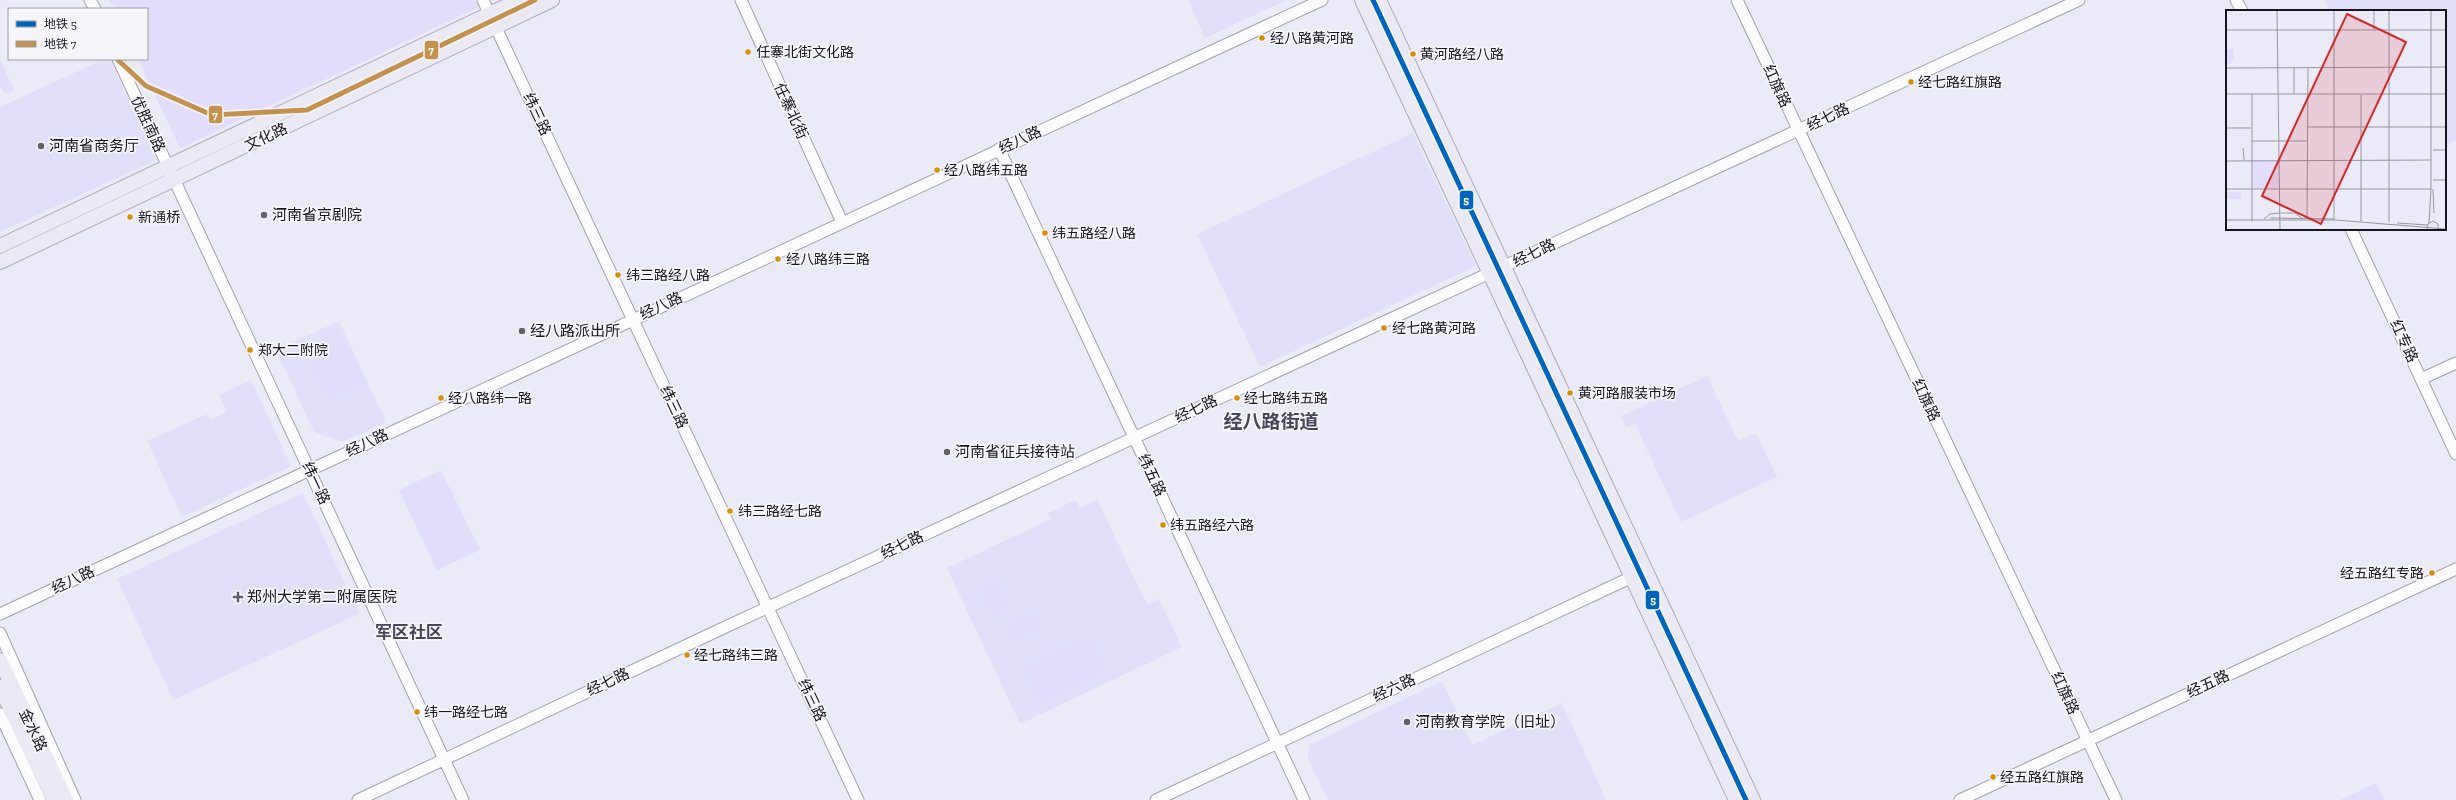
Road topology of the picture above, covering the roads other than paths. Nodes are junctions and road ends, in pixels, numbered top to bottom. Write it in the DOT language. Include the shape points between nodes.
graph roads {
  1 [pos="483,0"];
  2 [pos="519,0"];
  3 [pos="552,0"];
  4 [pos="741,0"];
  5 [pos="1322,0"];
  6 [pos="1362,0"];
  7 [pos="1379,0"];
  8 [pos="1737,0"];
  9 [pos="2079,0"];
  10 [pos="2236,0"];
  11 [pos="2241,10"];
  12 [pos="490,14"];
  13 [pos="496,27"];
  14 [pos="118,60"];
  15 [pos="1798,130"];
  16 [pos="999,149"];
  17 [pos="168,167"];
  18 [pos="175,180"];
  19 [pos="842,222"];
  20 [pos="2351,230"];
  21 [pos="0,246"];
  22 [pos="0,262"];
  23 [pos="1504,266"];
  24 [pos="1490,273"];
  25 [pos="633,319"];
  26 [pos="2456,363"];
  27 [pos="2421,379"];
  28 [pos="1134,438"];
  29 [pos="2456,454"];
  30 [pos="310,470"];
  31 [pos="2456,569"];
  32 [pos="1632,577"];
  33 [pos="768,607"];
  34 [pos="0,614"];
  35 [pos="0,633"];
  36 [pos="0,660"];
  37 [pos="0,687"];
  38 [pos="0,714"];
  39 [pos="2088,740"];
  40 [pos="1277,743"];
  41 [pos="444,759"];
  42 [pos="40,800"];
  43 [pos="54,800"];
  44 [pos="66,800"];
  45 [pos="75,800"];
  46 [pos="358,800"];
  47 [pos="463,800"];
  48 [pos="858,800"];
  49 [pos="1156,800"];
  50 [pos="1304,800"];
  51 [pos="1736,800"];
  52 [pos="1753,800"];
  53 [pos="1960,800"];
  54 [pos="2116,800"];
  1 -- 12 [label="street, 纬三路"];
  2 -- 12 [label="main road, 文化路"];
  3 -- 13 [label="main road, 文化路"];
  4 -- 19 [label="street, 任寨北街"];
  5 -- 16 [label="street, 经八路"];
  6 -- 24 [label="main road"];
  7 -- 23 [label="main road"];
  8 -- 15 [label="street, 红旗路"];
  9 -- 15 [label="street, 经七路"];
  10 -- 11 [label="street"];
  12 -- 13 [label="street, 纬三路"];
  12 -- 17 [label="main road, 文化路"];
  13 -- 18 [label="main road, 文化路"];
  13 -- 25 [label="street, 纬三路"];
  14 -- 17 [label="street, 优胜南路"];
  15 -- 23 [label="street, 经七路"];
  15 -- 39 [label="street, 红旗路"];
  16 -- 19 [label="street, 经八路"];
  16 -- 28 [label="street, 纬五路"];
  17 -- 18 [label="street, 纬一路"];
  17 -- 21 [label="main road, 文化路"];
  18 -- 22 [label="main road, 文化路"];
  18 -- 30 [label="street, 纬一路"];
  19 -- 25 [label="street, 经八路"];
  20 -- 27 [label="street, 红专路"];
  23 -- 24 [label="street, 经七路"];
  23 -- 52 [label="main road"];
  24 -- 28 [label="street, 经七路"];
  24 -- 32 [label="main road"];
  25 -- 30 [label="street, 经八路"];
  25 -- 33 [label="street, 纬三路"];
  26 -- 27 [label="street"];
  27 -- 29 [label="street, 红专路"];
  28 -- 33 [label="street, 经七路"];
  28 -- 40 [label="street, 纬五路"];
  30 -- 34 [label="street, 经八路"];
  30 -- 41 [label="street, 纬一路"];
  31 -- 39 [label="street, 经五路"];
  32 -- 40 [label="street, 经六路"];
  32 -- 51 [label="main road"];
  33 -- 41 [label="street, 经七路"];
  33 -- 48 [label="street, 纬三路"];
  35 -- 45 [label="street"];
  36 -- 44 [label="main road, 金水路"];
  37 -- 43 [label="main road, 金水路"];
  38 -- 42 [label="street"];
  39 -- 53 [label="street, 经五路"];
  39 -- 54 [label="street, 红旗路"];
  40 -- 49 [label="street, 经六路"];
  40 -- 50 [label="street, 纬五路"];
  41 -- 46 [label="street, 经七路"];
  41 -- 47 [label="street, 纬一路"];
}
